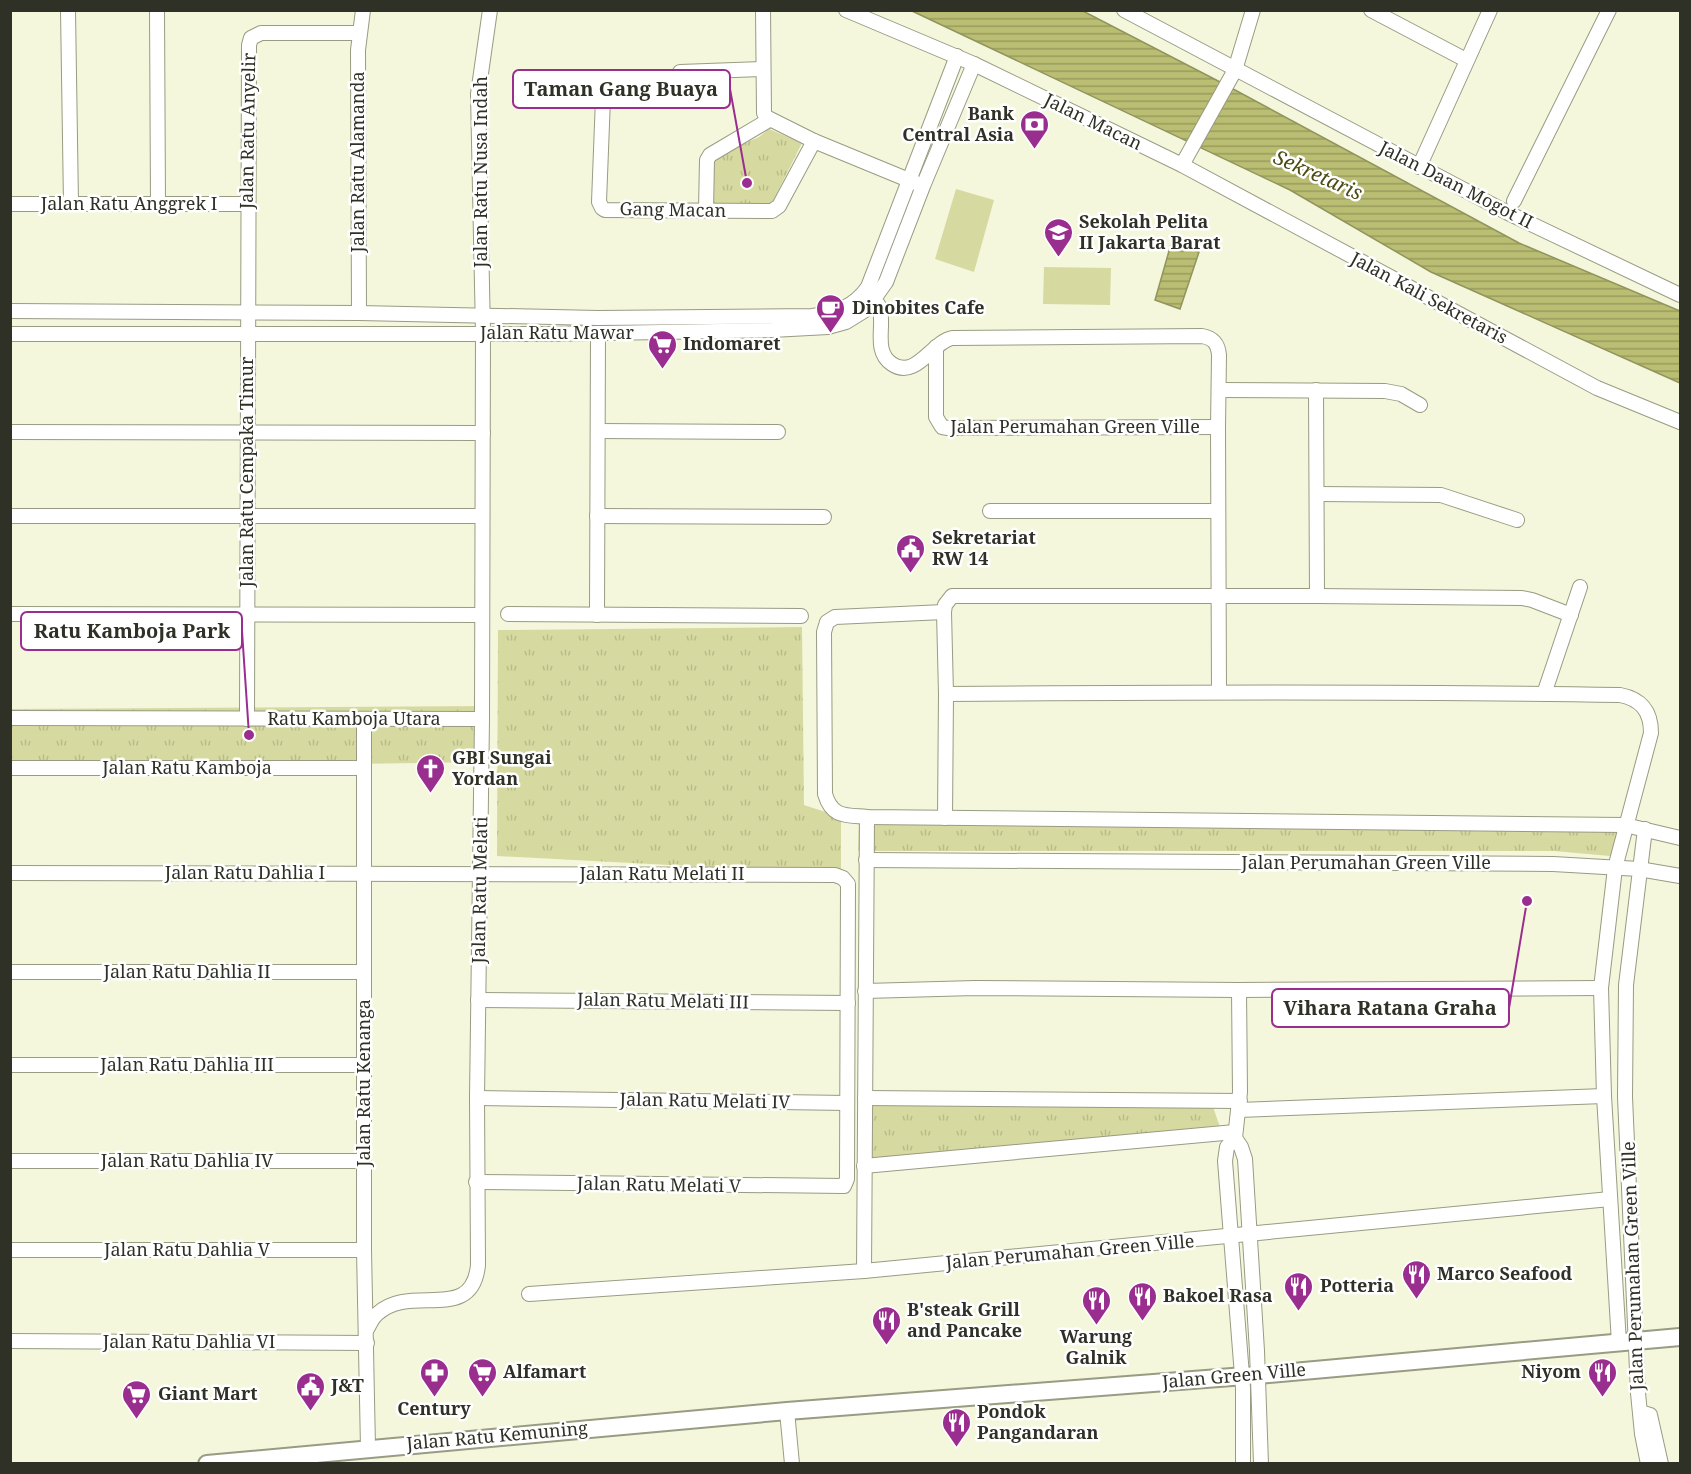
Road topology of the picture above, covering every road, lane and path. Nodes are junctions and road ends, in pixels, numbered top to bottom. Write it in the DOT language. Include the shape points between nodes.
graph roads {
  1 [pos="68,10"];
  2 [pos="157,10"];
  3 [pos="363,10"];
  4 [pos="490,10"];
  5 [pos="763,10"];
  6 [pos="846,10"];
  7 [pos="1124,10"];
  8 [pos="1253,10"];
  9 [pos="1371,10"];
  10 [pos="1490,10"];
  11 [pos="1609,10"];
  12 [pos="359,33"];
  13 [pos="957,56"];
  14 [pos="1466,60"];
  15 [pos="974,64"];
  16 [pos="762,69"];
  17 [pos="680,72"];
  18 [pos="1232,74"];
  19 [pos="603,98"];
  20 [pos="769,120"];
  21 [pos="814,141"];
  22 [pos="1184,163"];
  23 [pos="1419,167"];
  24 [pos="908,180"];
  25 [pos="923,186"];
  26 [pos="1514,201"];
  27 [pos="10,204"];
  28 [pos="71,204"];
  29 [pos="159,204"];
  30 [pos="248,204"];
  31 [pos="706,210"];
  32 [pos="1680,295"];
  33 [pos="869,297"];
  34 [pos="10,311"];
  35 [pos="247,312"];
  36 [pos="359,313"];
  37 [pos="482,316"];
  38 [pos="483,333"];
  39 [pos="598,333"];
  40 [pos="10,334"];
  41 [pos="247,334"];
  42 [pos="936,347"];
  43 [pos="1219,390"];
  44 [pos="1316,390"];
  45 [pos="1420,405"];
  46 [pos="1680,422"];
  47 [pos="1218,428"];
  48 [pos="598,431"];
  49 [pos="10,432"];
  50 [pos="247,432"];
  51 [pos="483,432"];
  52 [pos="778,432"];
  53 [pos="1317,494"];
  54 [pos="990,511"];
  55 [pos="1218,511"];
  56 [pos="10,516"];
  57 [pos="247,516"];
  58 [pos="482,516"];
  59 [pos="597,516"];
  60 [pos="824,517"];
  61 [pos="1516,520"];
  62 [pos="1580,587"];
  63 [pos="1219,596"];
  64 [pos="1317,596"];
  65 [pos="944,612"];
  66 [pos="10,614"];
  67 [pos="508,614"];
  68 [pos="247,615"];
  69 [pos="482,615"];
  70 [pos="597,615"];
  71 [pos="1571,615"];
  72 [pos="801,616"];
  73 [pos="1219,692"];
  74 [pos="946,694"];
  75 [pos="1544,694"];
  76 [pos="10,718"];
  77 [pos="247,719"];
  78 [pos="364,719"];
  79 [pos="482,719"];
  80 [pos="10,768"];
  81 [pos="364,768"];
  82 [pos="867,818"];
  83 [pos="945,818"];
  84 [pos="1634,827"];
  85 [pos="1680,838"];
  86 [pos="866,860"];
  87 [pos="1615,867"];
  88 [pos="1639,869"];
  89 [pos="10,873"];
  90 [pos="364,873"];
  91 [pos="480,873"];
  92 [pos="1680,876"];
  93 [pos="10,972"];
  94 [pos="364,972"];
  95 [pos="1601,988"];
  96 [pos="1239,990"];
  97 [pos="865,991"];
  98 [pos="478,999"];
  99 [pos="848,1003"];
  100 [pos="10,1065"];
  101 [pos="364,1065"];
  102 [pos="1604,1096"];
  103 [pos="477,1098"];
  104 [pos="865,1098"];
  105 [pos="847,1103"];
  106 [pos="1240,1106"];
  107 [pos="1235,1135"];
  108 [pos="10,1161"];
  109 [pos="364,1161"];
  110 [pos="864,1166"];
  111 [pos="477,1182"];
  112 [pos="1610,1199"];
  113 [pos="1249,1235"];
  114 [pos="1230,1237"];
  115 [pos="10,1250"];
  116 [pos="364,1250"];
  117 [pos="864,1271"];
  118 [pos="529,1294"];
  119 [pos="367,1336"];
  120 [pos="1680,1337"];
  121 [pos="10,1341"];
  122 [pos="1636,1341"];
  123 [pos="1619,1343"];
  124 [pos="1250,1375"];
  125 [pos="787,1411"];
  126 [pos="1640,1412"];
  127 [pos="368,1448"];
  128 [pos="207,1464"];
  129 [pos="792,1464"];
  130 [pos="1243,1464"];
  131 [pos="1261,1464"];
  132 [pos="1648,1464"];
  133 [pos="1662,1464"];
  1 -- 28 [label="street"];
  2 -- 29 [label="street"];
  3 -- 12 [label="street, Jalan Ratu Alamanda"];
  4 -- 37 [label="street, Jalan Ratu Nusa Indah" via="478,94"];
  5 -- 16 [label="street"];
  6 -- 13 [label="street, Jalan Macan"];
  7 -- 18 [label="street"];
  8 -- 18 [label="street"];
  9 -- 14 [label="street"];
  10 -- 14 [label="street"];
  11 -- 26 [label="street"];
  12 -- 30 [label="street, Jalan Ratu Anyelir" via="261,33 251,38"];
  12 -- 36 [label="street, Jalan Ratu Alamanda"];
  13 -- 15 [label="street, Jalan Macan"];
  13 -- 24 [label="street, Jalan Ratu Mawar"];
  14 -- 23 [label="street"];
  15 -- 22 [label="street, Jalan Macan"];
  15 -- 25 [label="street, Jalan Ratu Mawar"];
  16 -- 17 [label="street"];
  16 -- 20 [label="street" via="764,113"];
  18 -- 22 [label="street"];
  18 -- 23 [label="street, Jalan Daan Mogot II"];
  19 -- 31 [label="street, Gang Macan" via="599,202 602,208"];
  20 -- 21 [label="street"];
  20 -- 31 [label="street" via="710,155"];
  21 -- 24 [label="street"];
  21 -- 31 [label="street, Gang Macan" via="777,210"];
  22 -- 46 [label="street, Jalan Kali Sekretaris" via="1597,388"];
  23 -- 32 [label="street, Jalan Daan Mogot II"];
  24 -- 25 [label="street"];
  24 -- 33 [label="street, Jalan Ratu Mawar"];
  25 -- 33 [label="street, Jalan Ratu Mawar" via="886,282"];
  27 -- 28 [label="street, Jalan Ratu Anggrek I"];
  28 -- 29 [label="street, Jalan Ratu Anggrek I"];
  29 -- 30 [label="street, Jalan Ratu Anggrek I"];
  30 -- 35 [label="street, Jalan Ratu Anyelir"];
  33 -- 37 [label="street, Jalan Ratu Mawar" via="830,314 812,316"];
  33 -- 39 [label="street, Jalan Ratu Mawar" via="860,315 828,327"];
  33 -- 42 [label="street, Jalan Perumahan Green Ville" via="880,310 880,341 890,363 909,368"];
  34 -- 35 [label="street, Jalan Ratu Mawar"];
  35 -- 36 [label="street, Jalan Ratu Mawar"];
  35 -- 41 [label="street, Jalan Ratu Anyelir"];
  36 -- 37 [label="street, Jalan Ratu Mawar"];
  37 -- 38 [label="street, Jalan Ratu Nusa Indah"];
  38 -- 39 [label="street, Jalan Ratu Mawar"];
  38 -- 41 [label="street, Jalan Ratu Mawar"];
  38 -- 51 [label="street, Jalan Ratu Melati"];
  39 -- 48 [label="street"];
  40 -- 41 [label="street, Jalan Ratu Mawar"];
  41 -- 50 [label="street, Jalan Ratu Cempaka Timur"];
  42 -- 43 [label="street, Jalan Perumahan Green Ville" via="952,338 1209,337 1219,347"];
  42 -- 47 [label="street, Jalan Perumahan Green Ville" via="936,417 942,427"];
  43 -- 44 [label="street"];
  43 -- 47 [label="street, Jalan Perumahan Green Ville"];
  44 -- 45 [label="street" via="1395,392"];
  44 -- 53 [label="street"];
  47 -- 55 [label="street, Jalan Perumahan Green Ville"];
  48 -- 52 [label="street"];
  48 -- 59 [label="street"];
  49 -- 50 [label="street"];
  50 -- 51 [label="street"];
  50 -- 57 [label="street, Jalan Ratu Cempaka Timur"];
  51 -- 58 [label="street, Jalan Ratu Melati"];
  53 -- 61 [label="street" via="1441,495"];
  53 -- 64 [label="street"];
  54 -- 55 [label="street"];
  55 -- 63 [label="street, Jalan Perumahan Green Ville"];
  56 -- 57 [label="street"];
  57 -- 58 [label="street"];
  57 -- 68 [label="street, Jalan Ratu Cempaka Timur"];
  58 -- 69 [label="street, Jalan Ratu Melati"];
  59 -- 60 [label="street"];
  59 -- 70 [label="street"];
  62 -- 71 [label="street"];
  63 -- 64 [label="street"];
  63 -- 65 [label="street" via="952,596"];
  63 -- 73 [label="street, Jalan Perumahan Green Ville"];
  64 -- 71 [label="street" via="1522,598"];
  65 -- 74 [label="street"];
  65 -- 82 [label="street" via="835,617 827,622 825,794 834,811"];
  66 -- 68 [label="street"];
  67 -- 70 [label="street"];
  68 -- 69 [label="street"];
  68 -- 77 [label="street, Jalan Ratu Cempaka Timur"];
  69 -- 79 [label="street, Jalan Ratu Melati"];
  70 -- 72 [label="street"];
  71 -- 75 [label="street"];
  73 -- 74 [label="street, Jalan Perumahan Green Ville"];
  73 -- 75 [label="street, Jalan Perumahan Green Ville"];
  74 -- 83 [label="street"];
  75 -- 84 [label="street, Jalan Perumahan Green Ville" via="1620,695 1640,702 1647,710 1651,733"];
  76 -- 77 [label="street, Ratu Kamboja Utara"];
  77 -- 78 [label="street, Ratu Kamboja Utara"];
  78 -- 79 [label="street, Ratu Kamboja Utara"];
  78 -- 81 [label="street, Jalan Ratu Kenanga"];
  79 -- 91 [label="street, Jalan Ratu Melati"];
  80 -- 81 [label="street, Jalan Ratu Kamboja"];
  81 -- 90 [label="street, Jalan Ratu Kenanga"];
  82 -- 83 [label="street"];
  82 -- 86 [label="street"];
  83 -- 84 [label="street"];
  84 -- 85 [label="street"];
  84 -- 87 [label="street, Jalan Perumahan Green Ville"];
  84 -- 88 [label="street, Jalan Perumahan Green Ville"];
  86 -- 87 [label="street, Jalan Perumahan Green Ville"];
  86 -- 97 [label="street"];
  87 -- 88 [label="street, Jalan Perumahan Green Ville"];
  87 -- 95 [label="street, Jalan Perumahan Green Ville"];
  88 -- 92 [label="street, Jalan Perumahan Green Ville"];
  88 -- 122 [label="street, Jalan Perumahan Green Ville" via="1626,985 1625,1086"];
  89 -- 90 [label="street, Jalan Ratu Dahlia I"];
  90 -- 91 [label="street, Jalan Ratu Dahlia I"];
  90 -- 94 [label="street, Jalan Ratu Kenanga"];
  91 -- 98 [label="street, Jalan Ratu Melati"];
  91 -- 99 [label="street, Jalan Ratu Melati II" via="835,875 848,884"];
  93 -- 94 [label="street, Jalan Ratu Dahlia II"];
  94 -- 101 [label="street, Jalan Ratu Kenanga"];
  95 -- 96 [label="street"];
  95 -- 102 [label="street, Jalan Perumahan Green Ville"];
  96 -- 97 [label="street"];
  96 -- 106 [label="street"];
  97 -- 104 [label="street"];
  98 -- 99 [label="street, Jalan Ratu Melati III"];
  98 -- 103 [label="street, Jalan Ratu Melati"];
  99 -- 105 [label="street"];
  100 -- 101 [label="street, Jalan Ratu Dahlia III"];
  101 -- 109 [label="street, Jalan Ratu Kenanga"];
  102 -- 106 [label="street"];
  102 -- 112 [label="street, Jalan Perumahan Green Ville"];
  103 -- 105 [label="street, Jalan Ratu Melati IV"];
  103 -- 111 [label="street, Jalan Ratu Melati"];
  104 -- 106 [label="street"];
  104 -- 110 [label="street"];
  105 -- 111 [label="street, Jalan Ratu Melati V" via="847,1179 841,1187"];
  106 -- 107 [label="street"];
  107 -- 110 [label="street"];
  107 -- 113 [label="street" via="1245,1160"];
  107 -- 114 [label="street" via="1227,1147 1225,1161"];
  108 -- 109 [label="street, Jalan Ratu Dahlia IV"];
  109 -- 116 [label="street, Jalan Ratu Kenanga"];
  110 -- 117 [label="street"];
  111 -- 119 [label="street, Jalan Ratu Melati" via="478,1265 472,1289 452,1299 395,1303 375,1315"];
  112 -- 113 [label="street, Jalan Perumahan Green Ville"];
  112 -- 123 [label="street, Jalan Perumahan Green Ville"];
  113 -- 114 [label="street, Jalan Perumahan Green Ville"];
  113 -- 124 [label="street"];
  114 -- 117 [label="street, Jalan Perumahan Green Ville"];
  114 -- 124 [label="street"];
  115 -- 116 [label="street, Jalan Ratu Dahlia V"];
  116 -- 119 [label="street, Jalan Ratu Kenanga"];
  117 -- 118 [label="street, Jalan Perumahan Green Ville"];
  119 -- 121 [label="street, Jalan Ratu Dahlia VI"];
  119 -- 127 [label="street, Jalan Ratu Kenanga"];
  120 -- 122 [label="street, Jalan Green Ville"];
  122 -- 123 [label="street, Jalan Green Ville"];
  122 -- 126 [label="street, Jalan Perumahan Green Ville"];
  123 -- 124 [label="street, Jalan Green Ville"];
  124 -- 125 [label="street, Jalan Green Ville"];
  124 -- 130 [label="street"];
  124 -- 131 [label="street"];
  125 -- 127 [label="street, Jalan Ratu Kemuning"];
  125 -- 129 [label="street"];
  126 -- 132 [label="street, Jalan Perumahan Green Ville"];
  126 -- 133 [label="street, Jalan Perumahan Green Ville" via="1650,1415"];
  127 -- 128 [label="street, Jalan Ratu Kemuning"];
}
